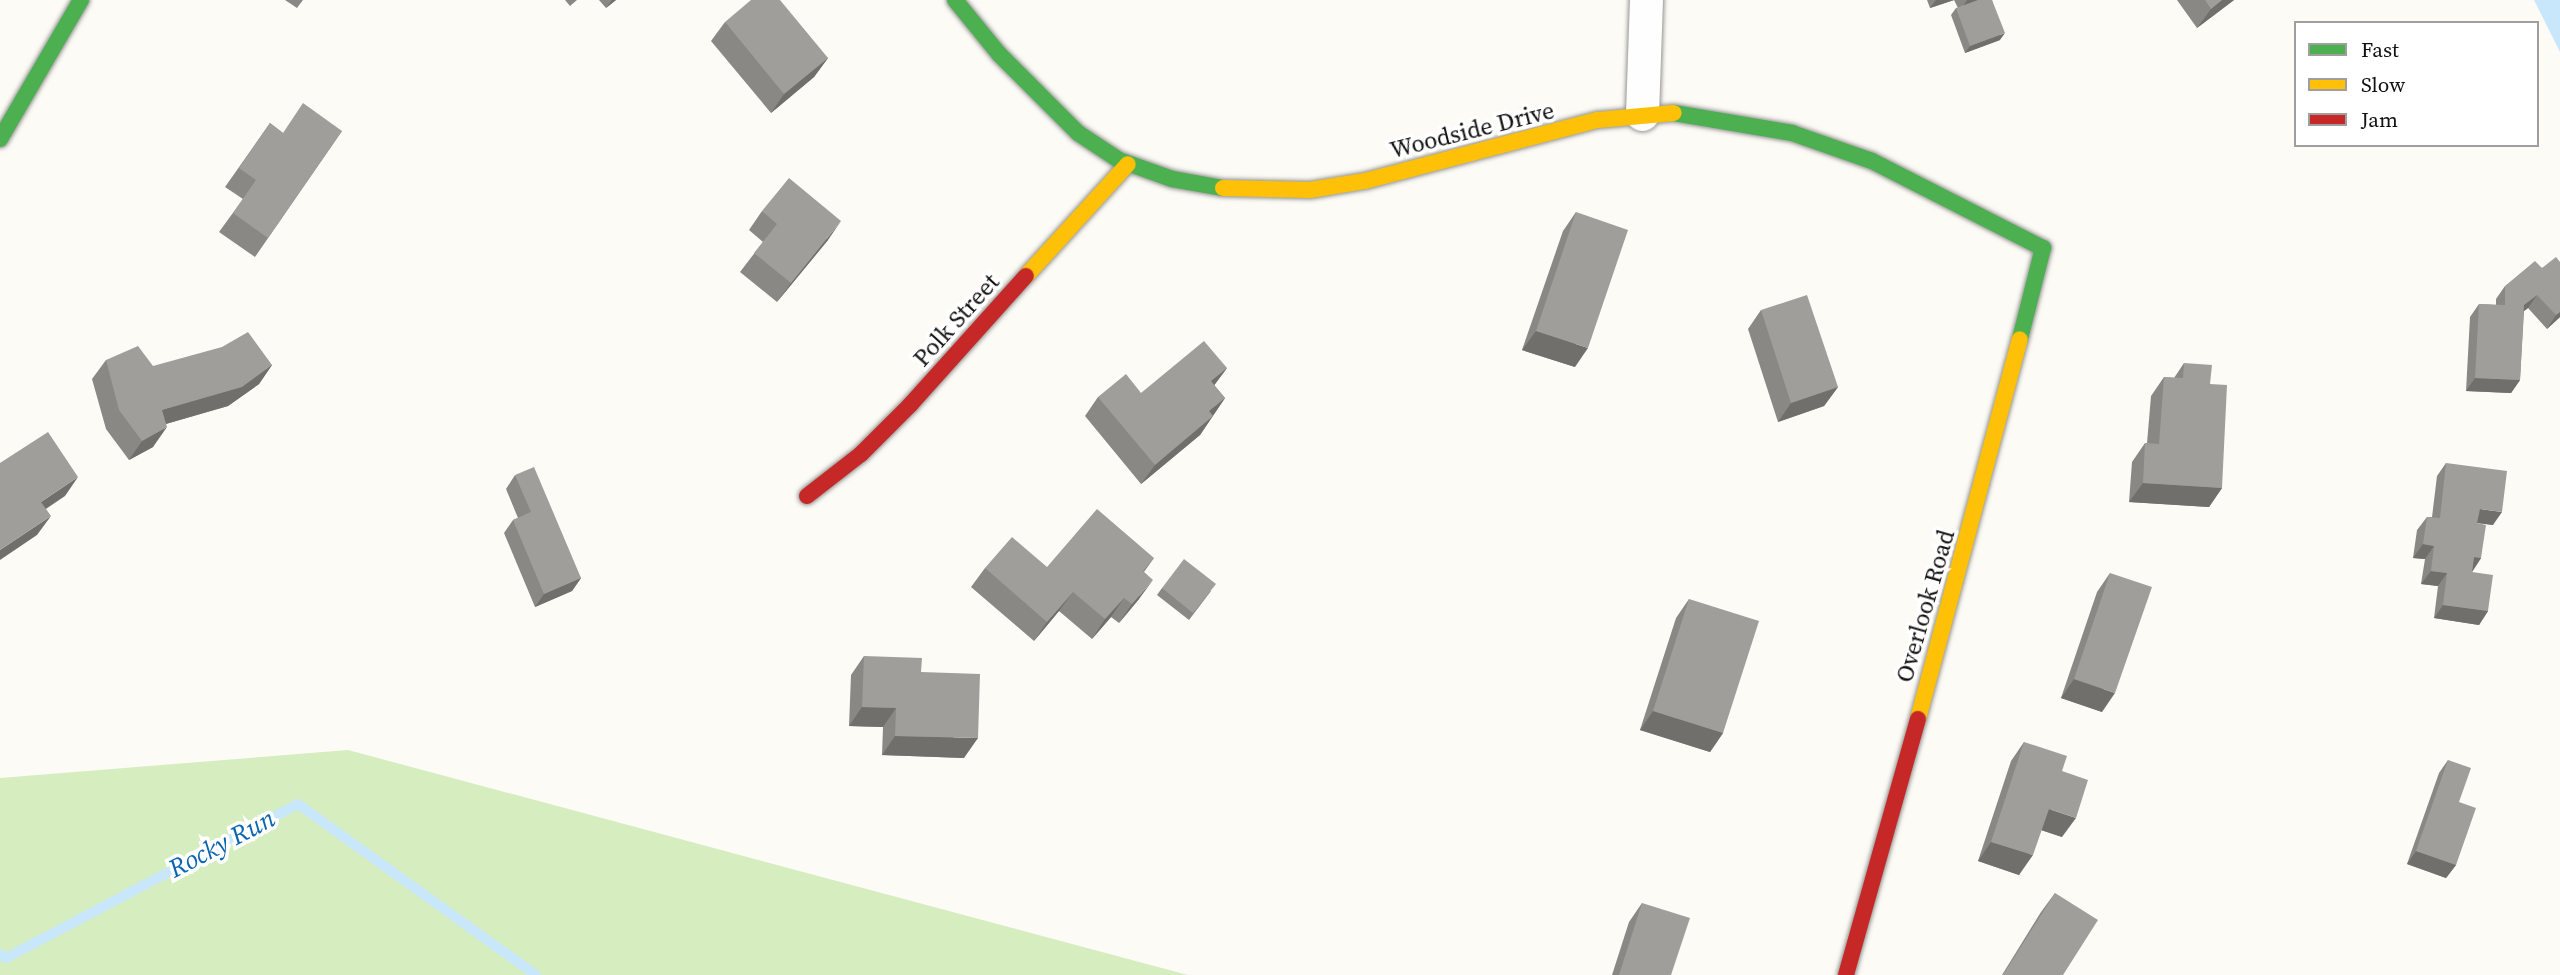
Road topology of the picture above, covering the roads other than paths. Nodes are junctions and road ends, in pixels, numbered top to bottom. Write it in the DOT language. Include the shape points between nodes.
graph roads {
  1 [pos="81,0"];
  2 [pos="955,0"];
  3 [pos="1646,0"];
  4 [pos="1642,114"];
  5 [pos="0,139"];
  6 [pos="1128,164"];
  7 [pos="2043,248"];
  8 [pos="807,496"];
  9 [pos="1846,975"];
  1 -- 5 [label="street"];
  2 -- 6 [label="street, Woodside Drive" via="999,54 1069,125"];
  3 -- 4 [label="street"];
  4 -- 6 [label="street, Woodside Drive" via="1598,120 1365,181 1310,190 1228,189"];
  4 -- 7 [label="street, Woodside Drive" via="1687,113 1792,133 1936,189"];
  6 -- 8 [label="street, Polk Street" via="911,404 861,454"];
  7 -- 9 [label="street, Overlook Road" via="1968,539"];
}
